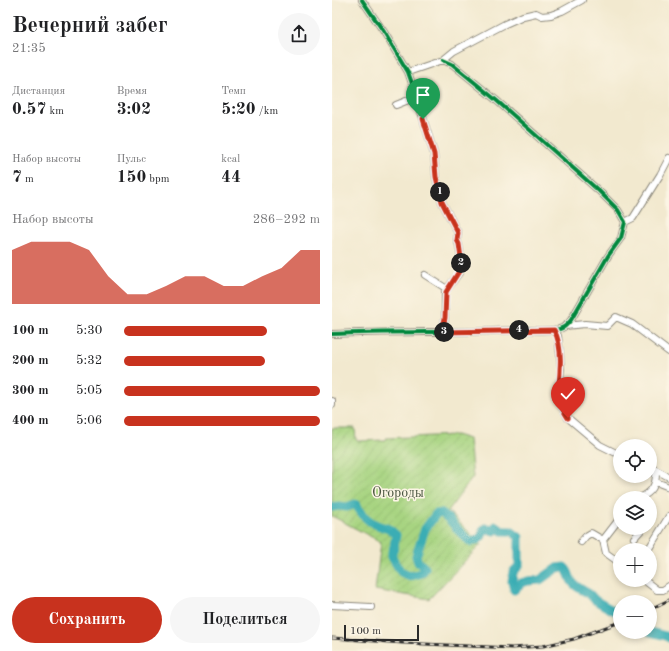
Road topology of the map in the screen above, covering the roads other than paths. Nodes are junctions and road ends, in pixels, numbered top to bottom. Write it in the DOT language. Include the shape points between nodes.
graph roads {
  1 [pos="362,0"];
  2 [pos="582,0"];
  3 [pos="443,60"];
  4 [pos="408,72"];
  5 [pos="416,97"];
  6 [pos="396,105"];
  7 [pos="669,158"];
  8 [pos="625,222"];
  9 [pos="425,275"];
  10 [pos="447,289"];
  11 [pos="565,326"];
  12 [pos="554,330"];
  13 [pos="442,332"];
  14 [pos="332,334"];
  15 [pos="669,352"];
  16 [pos="332,401"];
  17 [pos="332,405"];
  18 [pos="613,452"];
  19 [pos="657,471"];
  20 [pos="669,477"];
  21 [pos="657,482"];
  22 [pos="669,487"];
  23 [pos="669,516"];
  24 [pos="613,527"];
  25 [pos="637,535"];
  26 [pos="634,538"];
  27 [pos="603,540"];
  28 [pos="580,542"];
  29 [pos="652,543"];
  30 [pos="613,558"];
  31 [pos="669,586"];
  32 [pos="653,587"];
  33 [pos="332,605"];
  34 [pos="371,607"];
  1 -- 4 [label="street"];
  2 -- 3 [label="street" via="551,15 542,16 536,13 523,16 454,51"];
  3 -- 4 [label="street"];
  3 -- 8 [label="street" via="452,64 496,100 582,175 618,210"];
  4 -- 5 [label="street"];
  5 -- 6 [label="street"];
  5 -- 10 [label="street" via="434,154 442,202 458,233 461,268"];
  7 -- 8 [label="street" via="633,218"];
  8 -- 11 [label="street" via="621,238"];
  9 -- 10 [label="street"];
  10 -- 13 [label="street"];
  11 -- 12 [label="street"];
  11 -- 15 [label="street" via="607,326 616,317 632,324"];
  12 -- 13 [label="street"];
  12 -- 18 [label="street" via="558,336 560,354 560,402 568,418 600,445"];
  13 -- 14 [label="street"];
  16 -- 17 [label="street"];
  19 -- 20 [label="street"];
  21 -- 22 [label="street"];
  23 -- 29 [label="street"];
  24 -- 27 [label="street"];
  25 -- 26 [label="street"];
  27 -- 28 [label="street" via="591,533"];
  27 -- 30 [label="street" via="606,553"];
  31 -- 32 [label="street" via="663,590"];
  33 -- 34 [label="street"];
}
